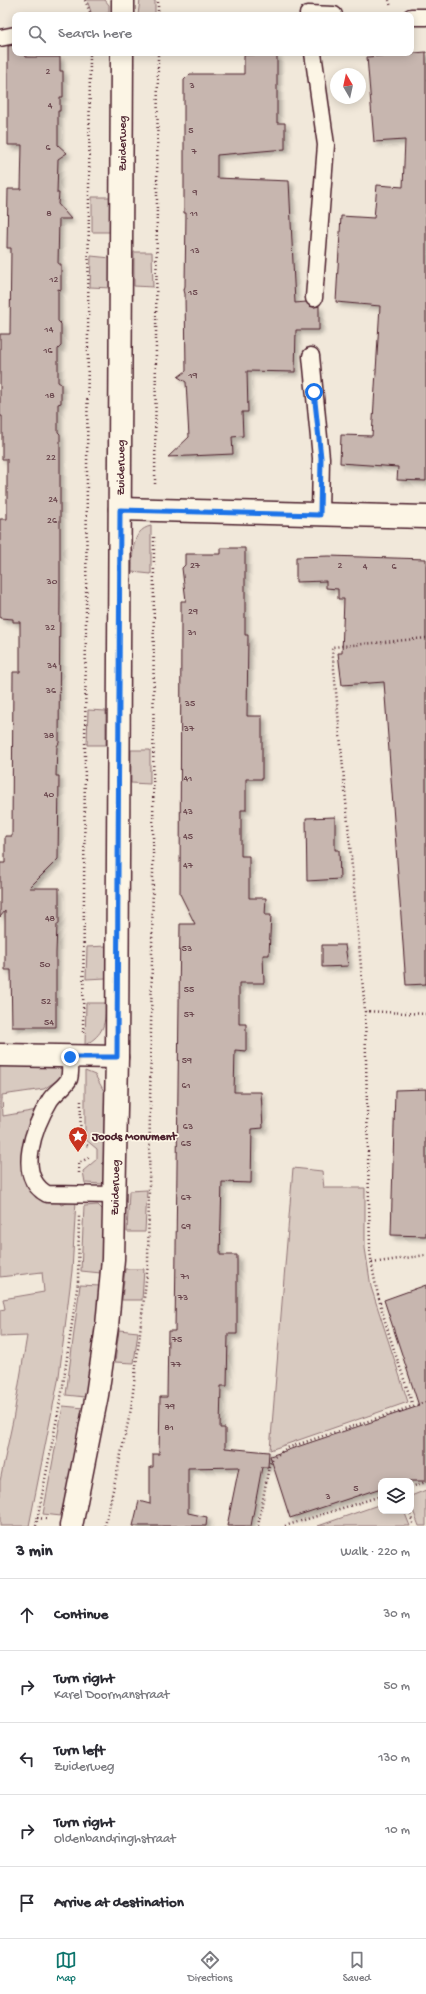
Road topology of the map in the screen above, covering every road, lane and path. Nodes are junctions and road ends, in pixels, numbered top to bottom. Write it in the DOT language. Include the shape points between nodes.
graph roads {
  1 [pos="85,0"];
  2 [pos="122,0"];
  3 [pos="158,0"];
  4 [pos="307,10"];
  5 [pos="90,12"];
  6 [pos="122,12"];
  7 [pos="158,12"];
  8 [pos="318,12"];
  9 [pos="414,17"];
  10 [pos="426,17"];
  11 [pos="12,36"];
  12 [pos="0,38"];
  13 [pos="90,56"];
  14 [pos="122,56"];
  15 [pos="158,56"];
  16 [pos="313,56"];
  17 [pos="314,298"];
  18 [pos="311,356"];
  19 [pos="120,510"];
  20 [pos="154,510"];
  21 [pos="320,515"];
  22 [pos="426,518"];
  23 [pos="426,638"];
  24 [pos="365,1011"];
  25 [pos="426,1014"];
  26 [pos="0,1055"];
  27 [pos="76,1057"];
  28 [pos="117,1057"];
  29 [pos="82,1096"];
  30 [pos="79,1195"];
  31 [pos="115,1195"];
  32 [pos="426,1255"];
  33 [pos="372,1263"];
  34 [pos="426,1402"];
  35 [pos="413,1406"];
  36 [pos="426,1482"];
  37 [pos="414,1486"];
  38 [pos="378,1497"];
  39 [pos="410,1514"];
  40 [pos="36,1526"];
  41 [pos="71,1526"];
  42 [pos="105,1526"];
  43 [pos="258,1526"];
  44 [pos="285,1526"];
  45 [pos="414,1526"];
  1 -- 5 [label="path"];
  2 -- 6 [label="street"];
  3 -- 7 [label="path"];
  4 -- 8 [label="lane"];
  9 -- 10 [label="lane"];
  11 -- 12 [label="lane"];
  13 -- 27 [label="path"];
  14 -- 19 [label="street, Zuiderweg"];
  15 -- 20 [label="path"];
  16 -- 17 [label="lane" via="326,145"];
  18 -- 21 [label="lane" via="321,458"];
  19 -- 20 [label="street"];
  19 -- 28 [label="street, Zuiderweg"];
  20 -- 21 [label="street"];
  20 -- 42 [label="path" via="148,1264 130,1409"];
  21 -- 22 [label="street"];
  23 -- 24 [label="path" via="332,647"];
  24 -- 25 [label="path"];
  24 -- 33 [label="path"];
  26 -- 27 [label="street"];
  27 -- 28 [label="street"];
  27 -- 30 [label="lane" via="69,1079 51,1098 35,1132 30,1174 38,1189 47,1194"];
  28 -- 31 [label="street, Zuiderweg"];
  29 -- 30 [label="path, Zuiderweg" via="80,1141 91,1148 91,1156 79,1162"];
  30 -- 31 [label="lane"];
  30 -- 40 [label="path, Zuiderweg" via="78,1282 62,1392"];
  31 -- 41 [label="street, Zuiderweg" via="113,1259 98,1395"];
  32 -- 33 [label="path"];
  33 -- 35 [label="path" via="378,1298"];
  34 -- 35 [label="path"];
  35 -- 43 [label="path" via="287,1448 273,1458 269,1466"];
  36 -- 37 [label="path"];
  38 -- 44 [label="path"];
  39 -- 45 [label="path"];
}
